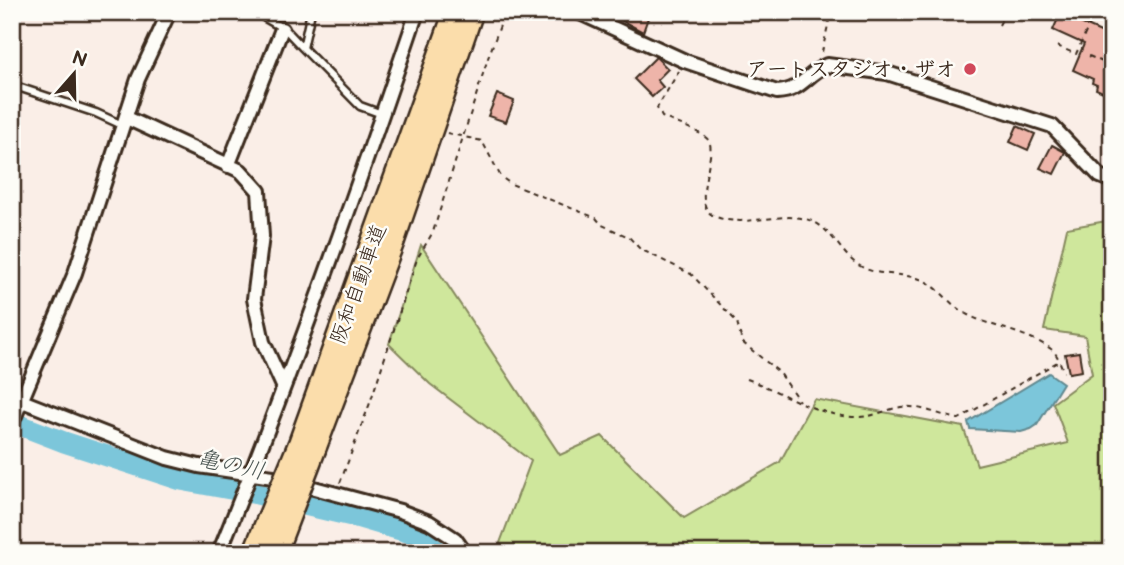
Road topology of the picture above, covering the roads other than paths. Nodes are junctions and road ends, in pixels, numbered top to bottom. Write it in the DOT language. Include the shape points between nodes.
graph roads {
  1 [pos="169,12"];
  2 [pos="266,12"];
  3 [pos="311,12"];
  4 [pos="417,12"];
  5 [pos="455,12"];
  6 [pos="472,12"];
  7 [pos="578,12"];
  8 [pos="282,29"];
  9 [pos="303,48"];
  10 [pos="12,85"];
  11 [pos="383,114"];
  12 [pos="126,122"];
  13 [pos="229,166"];
  14 [pos="1112,181"];
  15 [pos="283,386"];
  16 [pos="17,399"];
  17 [pos="12,423"];
  18 [pos="307,447"];
  19 [pos="250,475"];
  20 [pos="219,553"];
  21 [pos="254,553"];
  22 [pos="275,553"];
  23 [pos="465,553"];
  1 -- 12 [label="street" via="138,79"];
  2 -- 8 [label="lane" via="265,18"];
  3 -- 9 [label="lane"];
  4 -- 11 [label="street"];
  5 -- 18 [label="highway, 阪和自動車道"];
  6 -- 18 [label="highway, 阪和自動車道" via="393,242"];
  7 -- 14 [label="street" via="685,61 777,92 798,88 827,65 887,73 1052,127 1100,176"];
  8 -- 9 [label="lane"];
  8 -- 13 [label="street"];
  9 -- 11 [label="lane" via="360,106"];
  10 -- 12 [label="lane"];
  11 -- 15 [label="street"];
  12 -- 13 [label="street"];
  12 -- 16 [label="street" via="75,272"];
  13 -- 15 [label="street" via="241,171 259,191 262,236 254,299 263,342"];
  15 -- 19 [label="street"];
  16 -- 17 [label="street"];
  16 -- 19 [label="street" via="167,458"];
  18 -- 21 [label="highway, 阪和自動車道, bridge"];
  18 -- 22 [label="highway, 阪和自動車道, bridge"];
  19 -- 20 [label="street"];
  19 -- 23 [label="street" via="400,511 429,522"];
}
